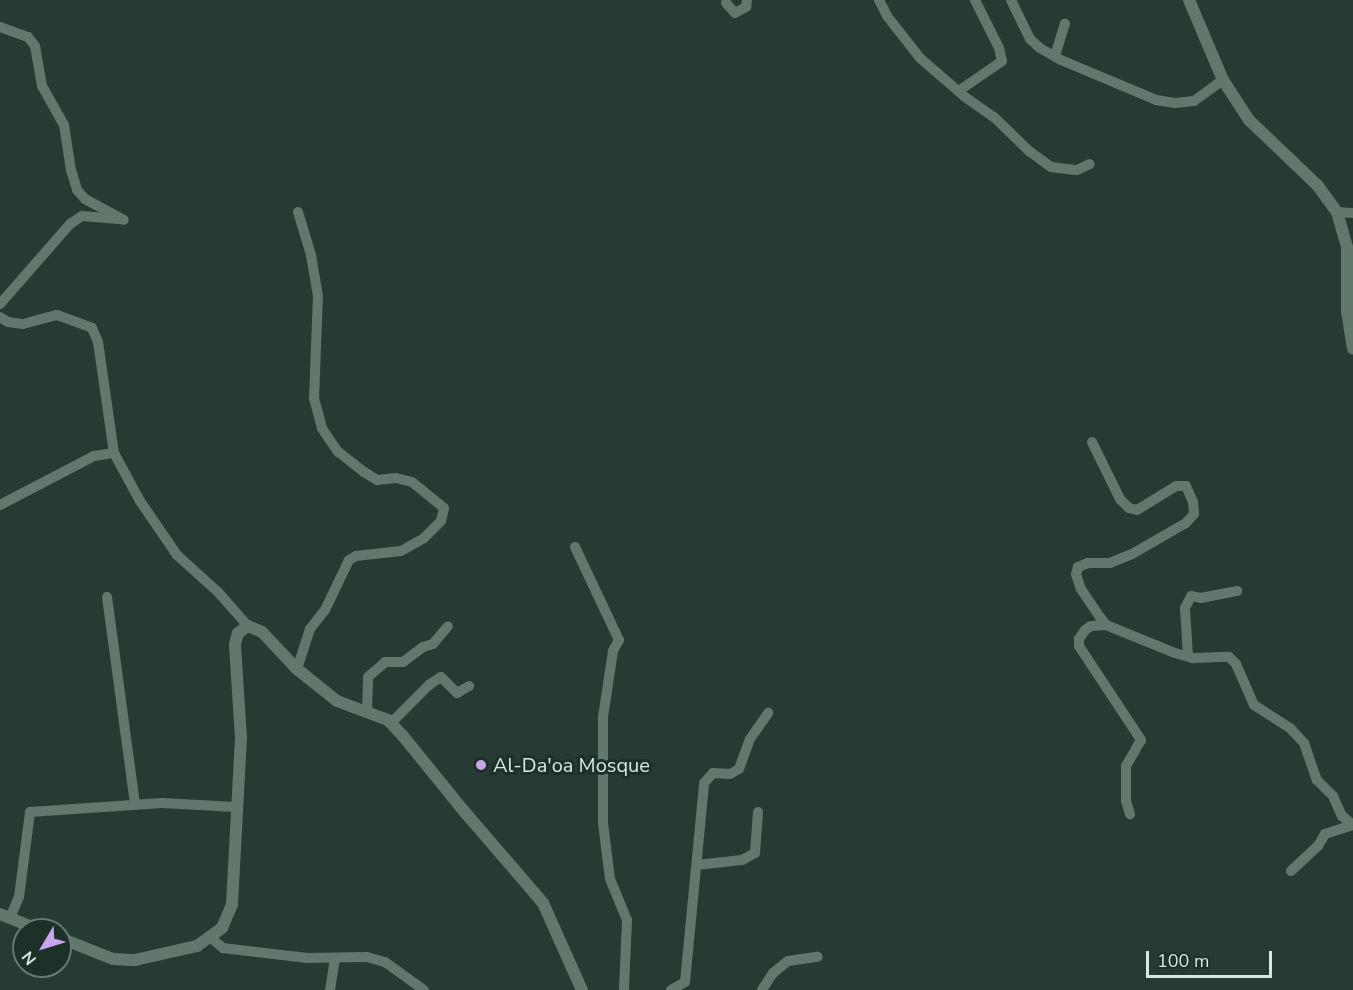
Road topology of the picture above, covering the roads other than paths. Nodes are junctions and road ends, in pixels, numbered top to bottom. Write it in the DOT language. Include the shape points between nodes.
graph roads {
  1 [pos="747,0"];
  2 [pos="879,0"];
  3 [pos="975,0"];
  4 [pos="1011,0"];
  5 [pos="1189,0"];
  6 [pos="726,3"];
  7 [pos="1065,23"];
  8 [pos="0,27"];
  9 [pos="1055,56"];
  10 [pos="1223,80"];
  11 [pos="960,90"];
  12 [pos="1089,164"];
  13 [pos="298,212"];
  14 [pos="1337,212"];
  15 [pos="1353,213"];
  16 [pos="1350,249"];
  17 [pos="0,304"];
  18 [pos="0,316"];
  19 [pos="1353,349"];
  20 [pos="1092,442"];
  21 [pos="114,453"];
  22 [pos="0,505"];
  23 [pos="575,547"];
  24 [pos="1237,591"];
  25 [pos="107,597"];
  26 [pos="1106,625"];
  27 [pos="248,626"];
  28 [pos="448,626"];
  29 [pos="1188,656"];
  30 [pos="297,669"];
  31 [pos="469,686"];
  32 [pos="367,710"];
  33 [pos="768,713"];
  34 [pos="391,723"];
  35 [pos="135,805"];
  36 [pos="236,807"];
  37 [pos="758,812"];
  38 [pos="1130,814"];
  39 [pos="1353,825"];
  40 [pos="697,865"];
  41 [pos="1291,871"];
  42 [pos="5,916"];
  43 [pos="211,938"];
  44 [pos="72,943"];
  45 [pos="818,957"];
  46 [pos="334,958"];
  47 [pos="581,985"];
  48 [pos="330,990"];
  49 [pos="424,990"];
  50 [pos="570,990"];
  51 [pos="624,990"];
  52 [pos="671,990"];
  53 [pos="762,990"];
  1 -- 6 [label="street" via="746,7 735,13"];
  2 -- 11 [label="street" via="920,58"];
  3 -- 11 [label="street" via="1002,61"];
  4 -- 9 [label="street" via="1030,39"];
  5 -- 10 [label="street"];
  7 -- 9 [label="street"];
  8 -- 17 [label="street" via="28,38 35,46 42,86 64,125 77,190 85,199 124,220 82,216 76,220"];
  9 -- 10 [label="street" via="1156,100 1175,104 1194,100"];
  10 -- 14 [label="street" via="1249,120 1318,186"];
  11 -- 12 [label="street" via="1051,166 1077,170"];
  13 -- 30 [label="street" via="318,296 314,399 322,428 338,452 364,472 377,480 396,478 412,482 444,508 441,521 424,538 401,551 349,560 325,610 310,629"];
  14 -- 15 [label="street"];
  14 -- 16 [label="street"];
  16 -- 19 [label="street" via="1347,311"];
  18 -- 21 [label="street" via="22,324 57,315 92,328 98,342"];
  20 -- 26 [label="street" via="1120,499 1129,508 1137,510 1176,486 1186,486 1194,514 1186,523 1132,554 1110,563 1078,567 1081,589"];
  21 -- 22 [label="street" via="94,456"];
  21 -- 27 [label="street" via="140,501 177,555"];
  23 -- 51 [label="street" via="619,640 613,651 603,717 603,823 610,879 627,920"];
  24 -- 29 [label="street" via="1201,598 1191,596 1185,608"];
  25 -- 35 [label="street"];
  26 -- 29 [label="street"];
  26 -- 38 [label="street" via="1090,626 1078,639 1141,740 1126,766"];
  27 -- 30 [label="street" via="261,632"];
  27 -- 36 [label="street" via="238,633 235,644 241,738"];
  28 -- 32 [label="street" via="433,644 403,662 386,662 368,677"];
  29 -- 39 [label="street" via="1229,657 1236,664 1254,705 1290,728 1304,743 1317,780"];
  30 -- 32 [label="street" via="337,701"];
  31 -- 34 [label="street" via="457,693 441,677"];
  32 -- 34 [label="street"];
  33 -- 40 [label="street" via="750,739 739,769 707,776"];
  34 -- 47 [label="street" via="543,903"];
  35 -- 36 [label="street"];
  35 -- 42 [label="street" via="30,812 18,897"];
  36 -- 43 [label="street" via="232,904 222,928"];
  37 -- 40 [label="street" via="755,853 742,860"];
  39 -- 41 [label="street" via="1325,834"];
  40 -- 52 [label="street" via="686,982"];
  43 -- 44 [label="street" via="168,955 135,960 113,959"];
  43 -- 46 [label="street" via="223,948"];
  45 -- 53 [label="street" via="788,961 773,973"];
  46 -- 48 [label="street"];
  46 -- 49 [label="street" via="366,957 386,962"];
  47 -- 50 [label="street"];
}
